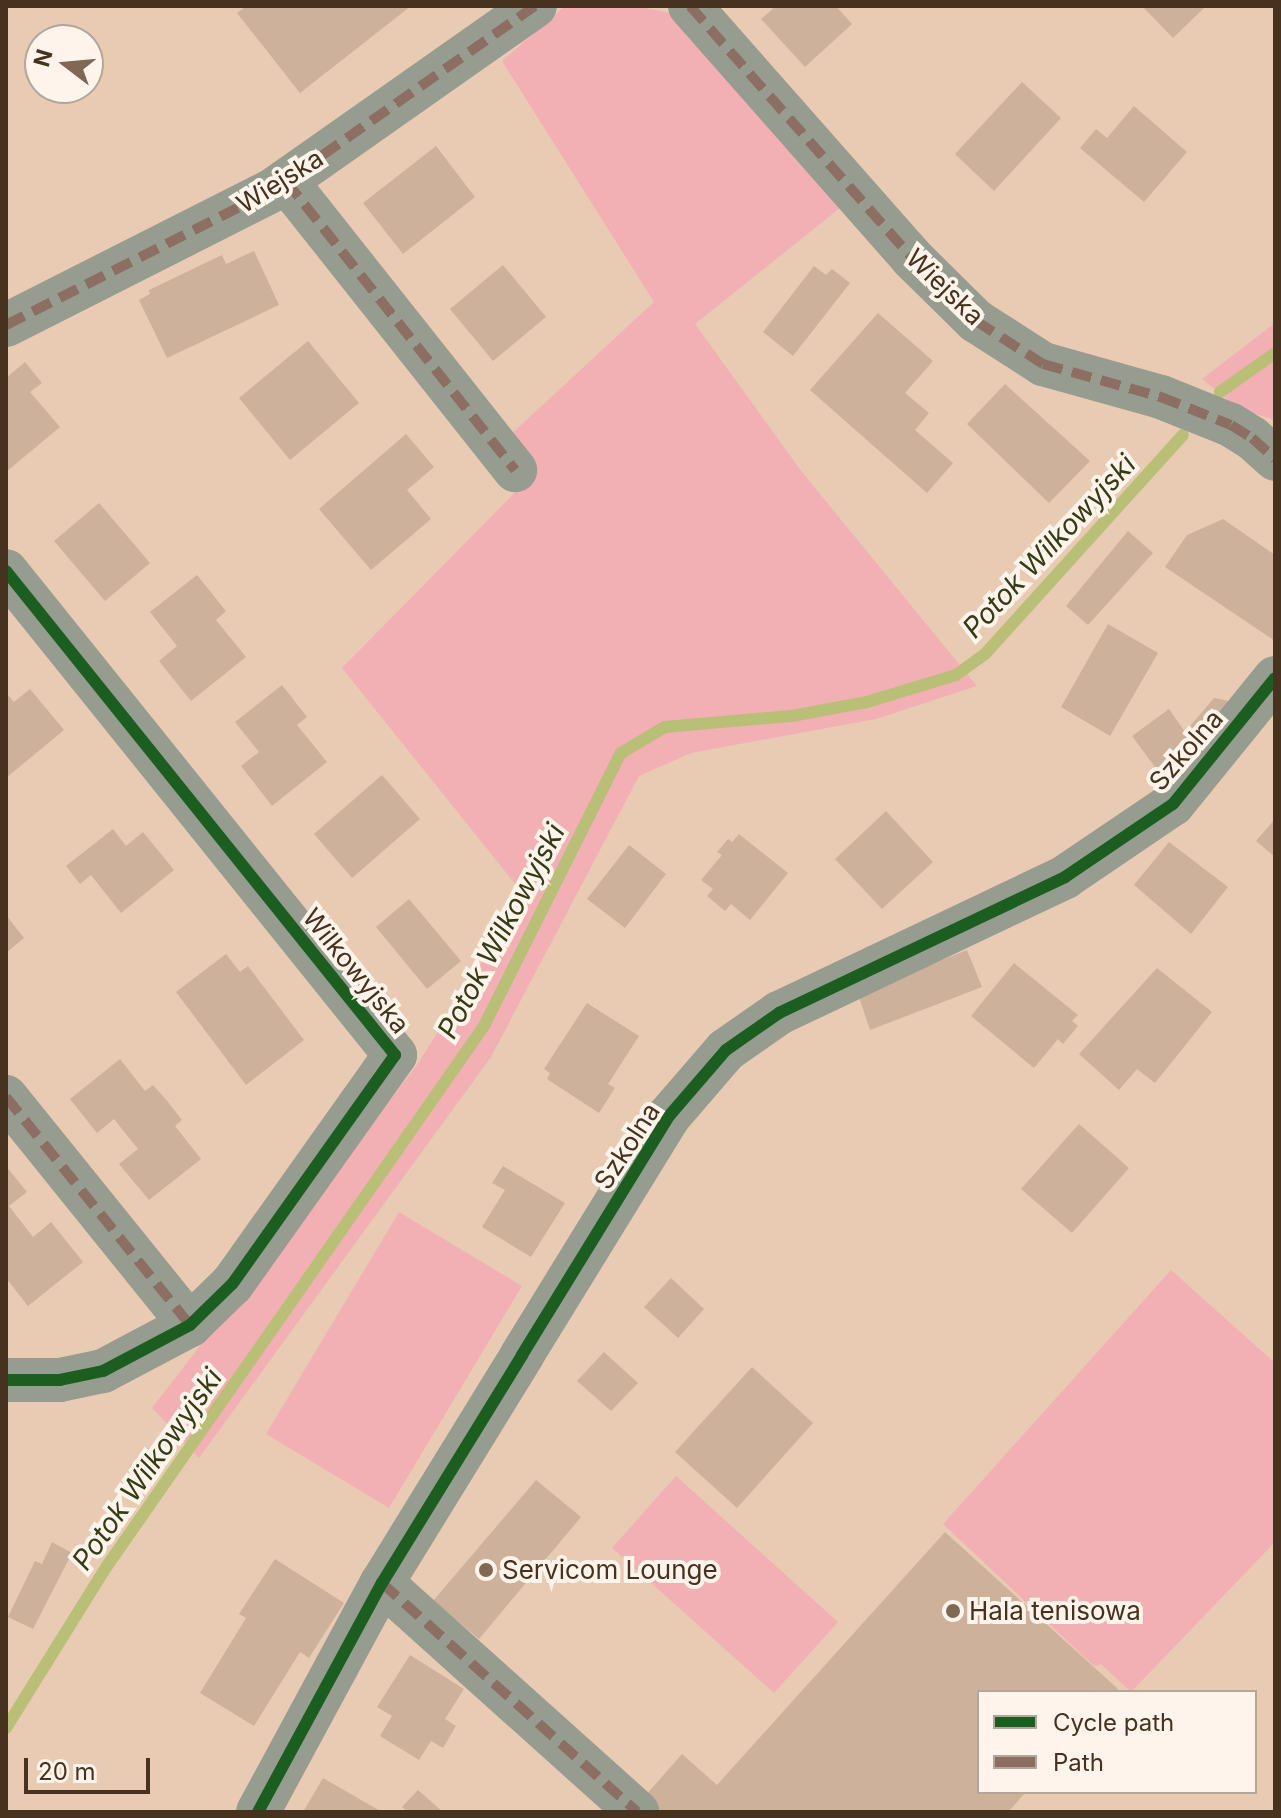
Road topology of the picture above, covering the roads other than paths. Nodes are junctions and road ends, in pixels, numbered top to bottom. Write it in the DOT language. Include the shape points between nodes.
graph roads {
  1 [pos="535,6"];
  2 [pos="690,6"];
  3 [pos="286,181"];
  4 [pos="6,325"];
  5 [pos="1275,459"];
  6 [pos="515,470"];
  7 [pos="6,571"];
  8 [pos="1275,678"];
  9 [pos="6,1097"];
  10 [pos="190,1325"];
  11 [pos="6,1380"];
  12 [pos="382,1583"];
  13 [pos="258,1812"];
  14 [pos="637,1812"];
  1 -- 3 [label="street, Wiejska"];
  2 -- 5 [label="street, Wiejska" via="911,257 976,321 1043,364 1189,406 1231,425"];
  3 -- 4 [label="street, Wiejska"];
  3 -- 6 [label="street"];
  7 -- 10 [label="street, Wilkowyjska" via="395,1055 232,1284"];
  8 -- 12 [label="street, Szkolna" via="1173,804 1065,877 779,1013 726,1050 669,1116"];
  9 -- 10 [label="street"];
  10 -- 11 [label="street, Wilkowyjska" via="103,1371 60,1380"];
  12 -- 13 [label="street, Szkolna"];
  12 -- 14 [label="street"];
}
